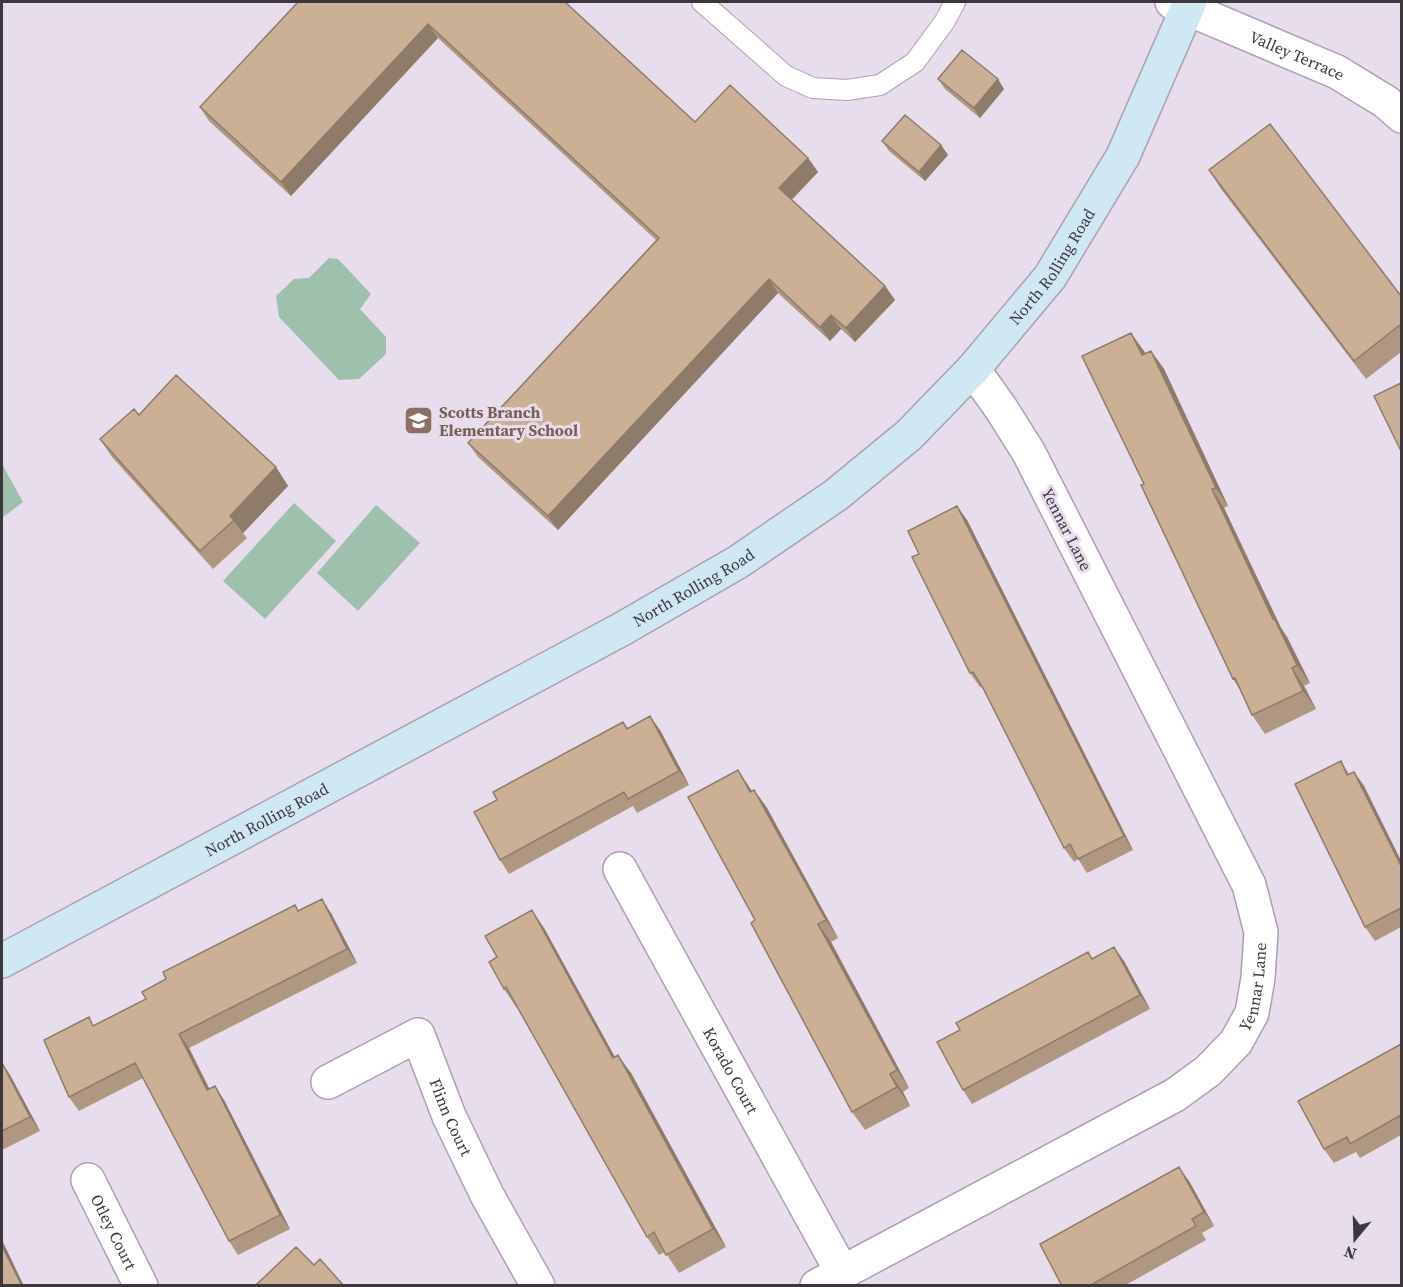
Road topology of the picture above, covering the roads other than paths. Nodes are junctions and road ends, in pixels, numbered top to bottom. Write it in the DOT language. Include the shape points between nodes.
graph roads {
  1 [pos="702,2"];
  2 [pos="955,2"];
  3 [pos="1183,4"];
  4 [pos="1401,116"];
  5 [pos="973,369"];
  6 [pos="620,869"];
  7 [pos="2,961"];
  8 [pos="328,1082"];
  9 [pos="88,1180"];
  10 [pos="830,1279"];
  11 [pos="141,1286"];
  12 [pos="538,1286"];
  1 -- 2 [label="lane" via="786,76 813,88 848,90 880,85 915,62"];
  3 -- 4 [label="street, Valley Terrace" via="1337,72 1386,102"];
  3 -- 5 [label="street, North Rolling Road" via="1123,156 1050,277"];
  5 -- 7 [label="street, North Rolling Road" via="909,435 836,495 738,562"];
  5 -- 10 [label="street, Yennar Lane" via="1029,453 1249,885 1261,932 1258,978 1252,1013 1236,1042 1208,1071 1175,1095"];
  6 -- 10 [label="street, Korado Court"];
  8 -- 12 [label="street, Flinn Court" via="418,1035 449,1116"];
  9 -- 11 [label="street, Otley Court"];
}
